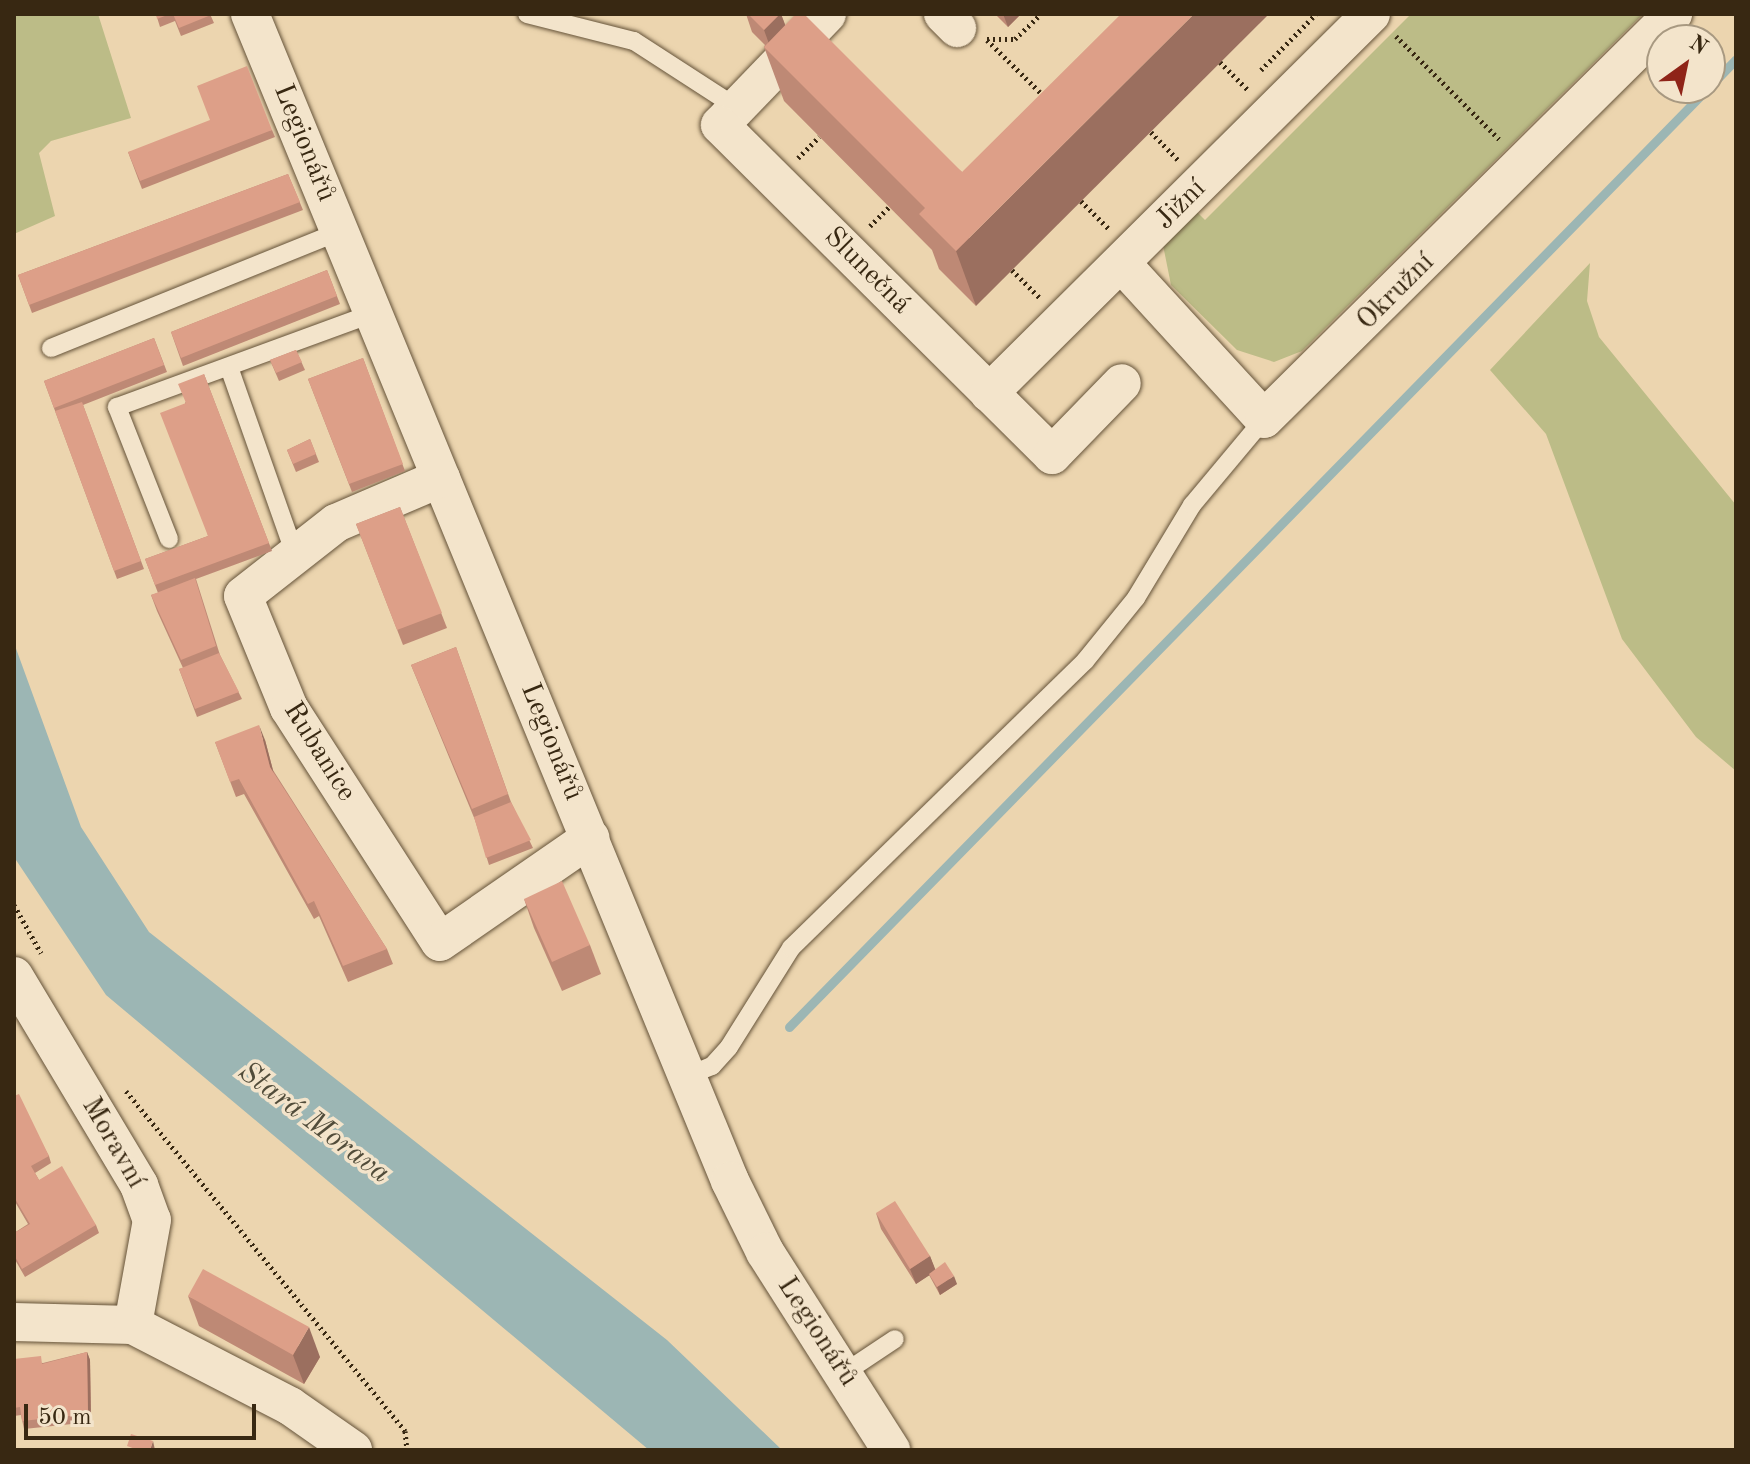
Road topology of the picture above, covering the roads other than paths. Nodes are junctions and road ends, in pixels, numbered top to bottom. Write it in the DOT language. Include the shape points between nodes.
graph roads {
  1 [pos="250,14"];
  2 [pos="527,14"];
  3 [pos="827,14"];
  4 [pos="1673,14"];
  5 [pos="1380,22"];
  6 [pos="736,107"];
  7 [pos="340,231"];
  8 [pos="1122,264"];
  9 [pos="374,313"];
  10 [pos="51,348"];
  11 [pos="230,370"];
  12 [pos="1122,383"];
  13 [pos="989,393"];
  14 [pos="1264,419"];
  15 [pos="441,478"];
  16 [pos="169,539"];
  17 [pos="295,555"];
  18 [pos="590,838"];
  19 [pos="32,972"];
  20 [pos="687,1076"];
  21 [pos="14,1322"];
  22 [pos="133,1325"];
  23 [pos="895,1339"];
  24 [pos="844,1373"];
  25 [pos="353,1450"];
  26 [pos="891,1450"];
  1 -- 7 [label="street, Legionářů"];
  2 -- 6 [label="lane" via="634,41"];
  3 -- 6 [label="street"];
  4 -- 14 [label="street, Okružní"];
  5 -- 8 [label="street, Jižní"];
  6 -- 13 [label="street, Slunečná" via="720,125"];
  7 -- 9 [label="street, Legionářů"];
  7 -- 10 [label="lane"];
  8 -- 13 [label="street, Jižní"];
  8 -- 14 [label="street"];
  9 -- 11 [label="lane"];
  9 -- 15 [label="street, Legionářů"];
  11 -- 16 [label="lane" via="213,369 117,407"];
  11 -- 17 [label="lane"];
  12 -- 13 [label="street, Slunečná" via="1052,455"];
  14 -- 20 [label="lane" via="1192,505 1136,598 1085,661 791,948 729,1047 712,1066"];
  15 -- 17 [label="street, Rubanice" via="336,523"];
  15 -- 18 [label="street, Legionářů"];
  17 -- 18 [label="street, Rubanice" via="243,596 289,708 440,942"];
  18 -- 20 [label="street, Legionářů"];
  19 -- 22 [label="street, Moravní" via="152,1220"];
  20 -- 24 [label="street, Legionářů" via="765,1252"];
  21 -- 22 [label="street"];
  22 -- 25 [label="street" via="290,1406"];
  23 -- 24 [label="lane"];
  24 -- 26 [label="street, Legionářů"];
}
